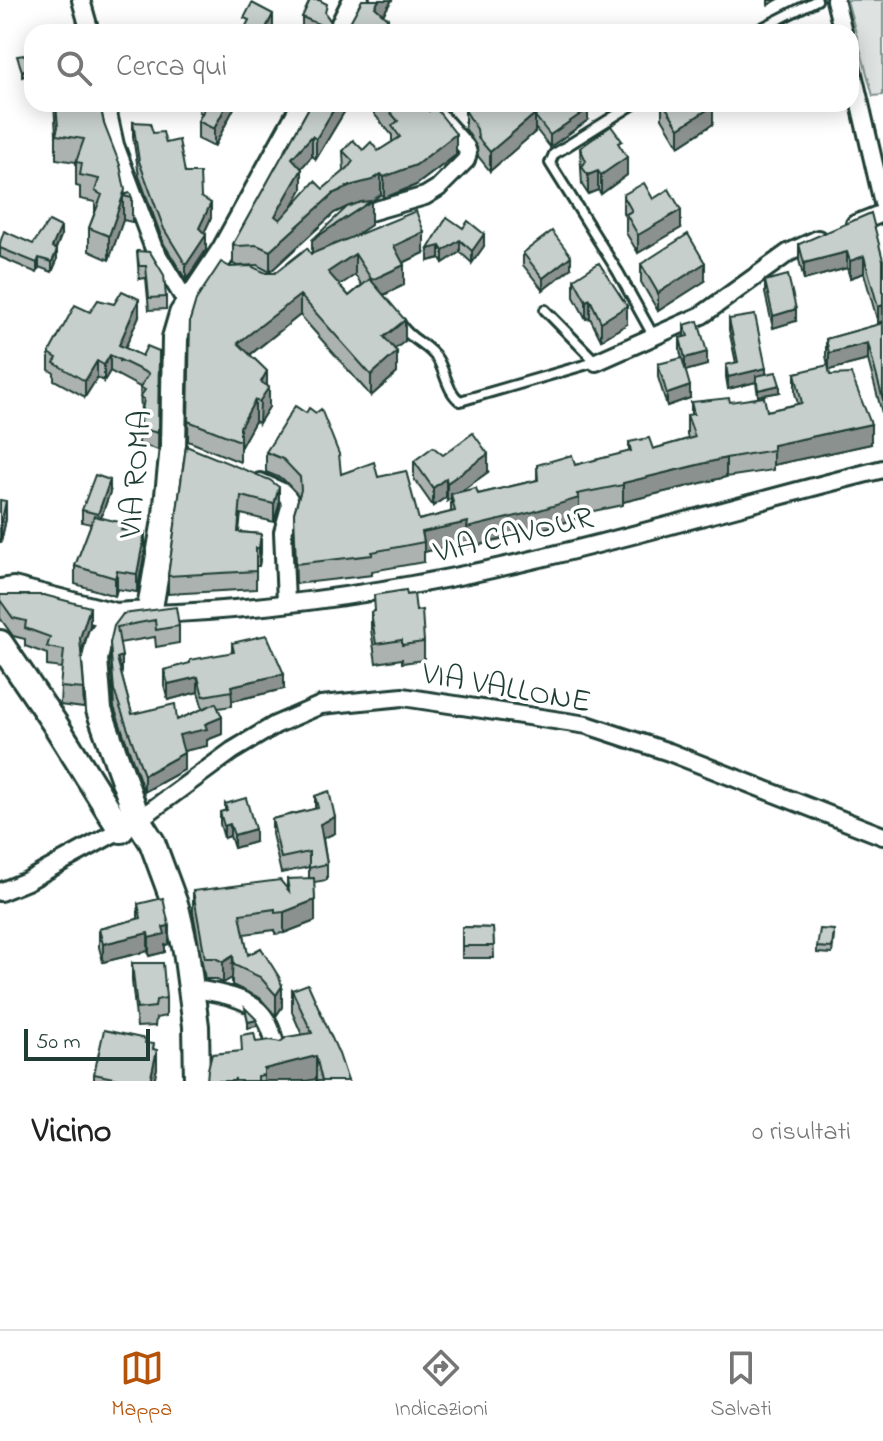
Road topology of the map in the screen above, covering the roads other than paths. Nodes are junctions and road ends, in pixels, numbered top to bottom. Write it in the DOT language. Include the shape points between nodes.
graph roads {
  1 [pos="81,0"];
  2 [pos="356,0"];
  3 [pos="817,0"];
  4 [pos="835,0"];
  5 [pos="88,24"];
  6 [pos="347,24"];
  7 [pos="770,24"];
  8 [pos="841,24"];
  9 [pos="859,100"];
  10 [pos="108,112"];
  11 [pos="301,112"];
  12 [pos="435,112"];
  13 [pos="621,112"];
  14 [pos="883,203"];
  15 [pos="883,213"];
  16 [pos="335,226"];
  17 [pos="187,303"];
  18 [pos="545,310"];
  19 [pos="394,311"];
  20 [pos="654,338"];
  21 [pos="596,362"];
  22 [pos="883,469"];
  23 [pos="246,476"];
  24 [pos="0,592"];
  25 [pos="286,602"];
  26 [pos="149,614"];
  27 [pos="115,616"];
  28 [pos="0,643"];
  29 [pos="129,825"];
  30 [pos="883,836"];
  31 [pos="0,892"];
  32 [pos="191,988"];
  33 [pos="278,1054"];
  34 [pos="197,1081"];
  1 -- 5 [label="street"];
  2 -- 6 [label="street"];
  3 -- 7 [label="lane"];
  4 -- 8 [label="street"];
  9 -- 14 [label="street"];
  10 -- 17 [label="street" via="154,249"];
  11 -- 17 [label="street, VIA ROMA" via="219,269"];
  12 -- 16 [label="street" via="466,147 466,160 425,196"];
  13 -- 20 [label="lane" via="554,154 550,163"];
  15 -- 20 [label="street" via="788,253 702,315"];
  17 -- 26 [label="street, VIA ROMA" via="175,338 180,450"];
  18 -- 21 [label="lane"];
  19 -- 21 [label="lane" via="404,331 437,359 460,401"];
  20 -- 21 [label="street"];
  22 -- 25 [label="street, VIA CAVOUR" via="532,560"];
  23 -- 25 [label="street" via="289,499 283,532"];
  24 -- 27 [label="street" via="13,590"];
  25 -- 26 [label="street, VIA CAVOUR"];
  26 -- 27 [label="street"];
  27 -- 29 [label="street" via="100,637 95,682"];
  28 -- 29 [label="street"];
  29 -- 30 [label="street, VIA VALLONE" via="275,725 321,705 403,697 587,725"];
  29 -- 31 [label="street, VIA VALLONE"];
  29 -- 32 [label="street" via="152,842 176,907"];
  32 -- 33 [label="street" via="222,994 260,1011"];
  32 -- 34 [label="street"];
}
